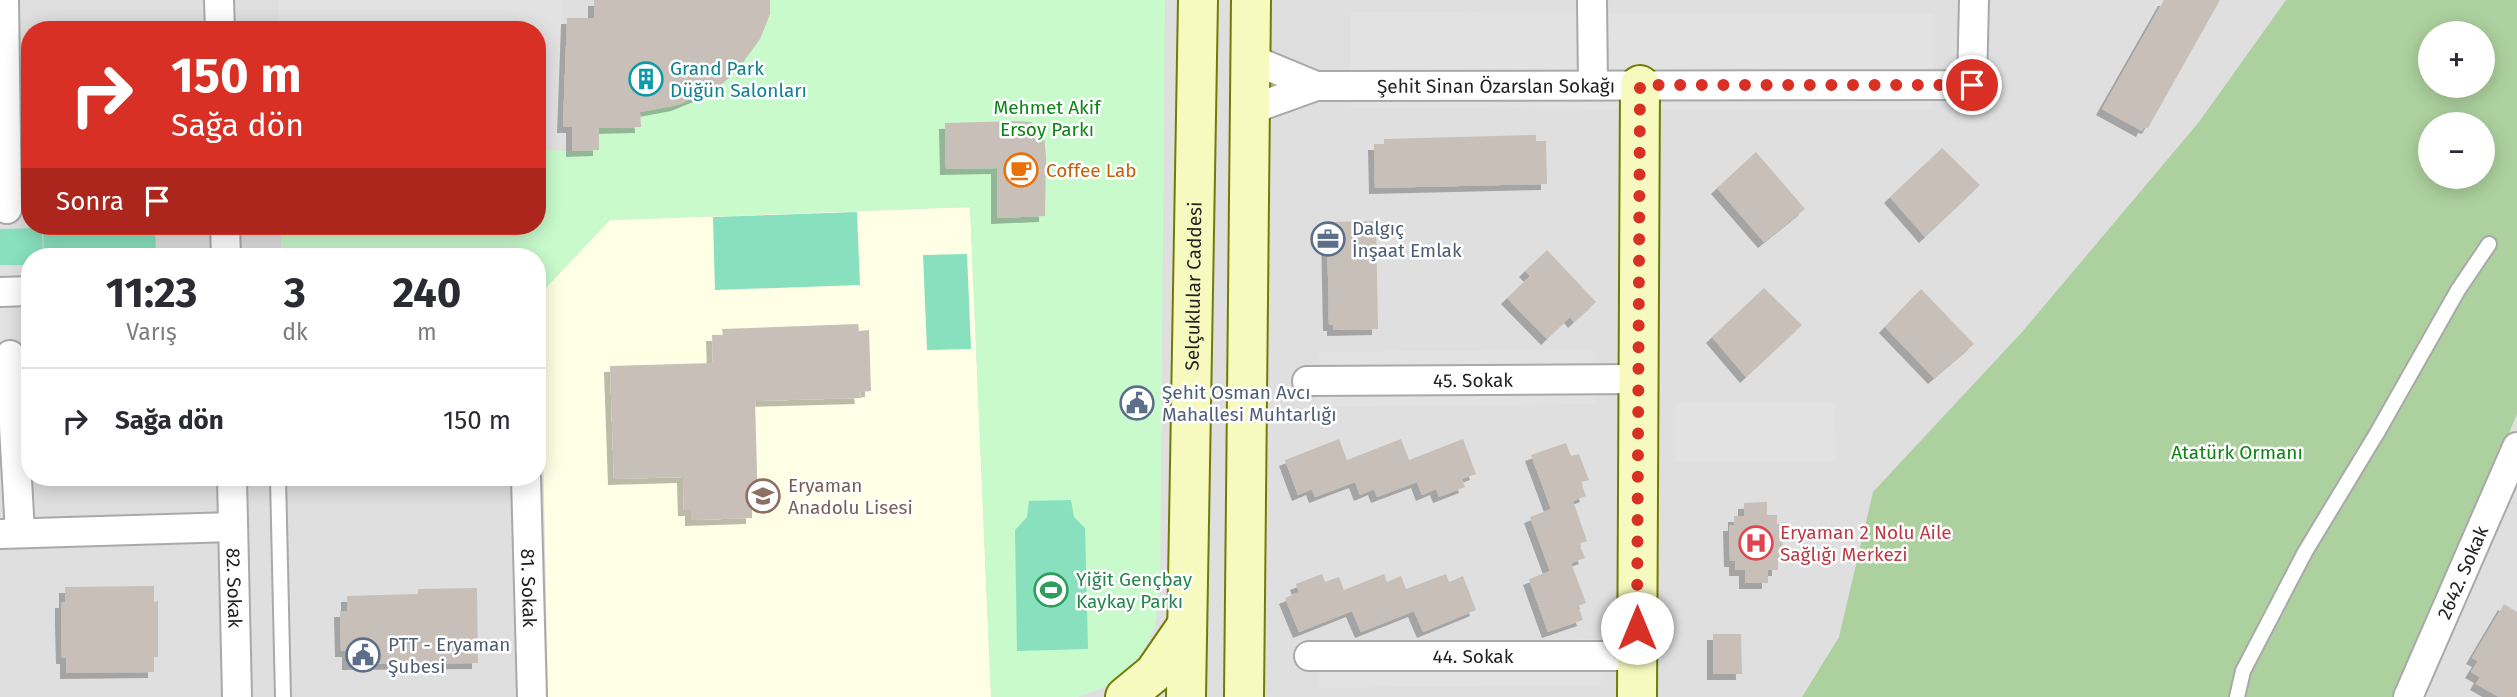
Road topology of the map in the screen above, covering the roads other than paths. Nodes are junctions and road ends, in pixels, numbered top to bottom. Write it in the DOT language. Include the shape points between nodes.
graph roads {
  1 [pos="4,0"];
  2 [pos="219,0"];
  3 [pos="1198,0"];
  4 [pos="1251,0"];
  5 [pos="1592,0"];
  6 [pos="1974,0"];
  7 [pos="220,21"];
  8 [pos="1197,58"];
  9 [pos="1251,59"];
  10 [pos="1593,85"];
  11 [pos="1640,85"];
  12 [pos="1316,86"];
  13 [pos="1250,110"];
  14 [pos="1196,111"];
  15 [pos="12,209"];
  16 [pos="2489,244"];
  17 [pos="21,291"];
  18 [pos="0,292"];
  19 [pos="13,355"];
  20 [pos="1639,379"];
  21 [pos="1307,381"];
  22 [pos="2517,447"];
  23 [pos="232,486"];
  24 [pos="278,486"];
  25 [pos="526,486"];
  26 [pos="233,527"];
  27 [pos="10,534"];
  28 [pos="1187,625"];
  29 [pos="1309,656"];
  30 [pos="1637,656"];
  31 [pos="237,697"];
  32 [pos="283,697"];
  33 [pos="532,697"];
  34 [pos="1125,697"];
  35 [pos="1186,697"];
  36 [pos="1244,697"];
  37 [pos="1637,697"];
  38 [pos="2237,697"];
  39 [pos="2408,697"];
  1 -- 15 [label="street"];
  2 -- 7 [label="street"];
  3 -- 8 [label="main road, Selçuklular Caddesi"];
  4 -- 9 [label="main road"];
  5 -- 10 [label="street"];
  6 -- 11 [label="street, Şehit Sinan Özarslan Sokağı" via="1972,85"];
  8 -- 9 [label="main road"];
  8 -- 14 [label="main road, Selçuklular Caddesi"];
  9 -- 12 [label="street"];
  9 -- 13 [label="main road"];
  10 -- 11 [label="street, Şehit Sinan Özarslan Sokağı"];
  10 -- 12 [label="street, Şehit Sinan Özarslan Sokağı"];
  11 -- 20 [label="main road"];
  12 -- 13 [label="street"];
  13 -- 14 [label="main road"];
  13 -- 36 [label="main road"];
  14 -- 28 [label="main road, Selçuklular Caddesi"];
  16 -- 38 [label="lane" via="2305,551 2244,671"];
  17 -- 18 [label="street"];
  19 -- 27 [label="street"];
  20 -- 21 [label="street, 45. Sokak"];
  20 -- 30 [label="main road"];
  22 -- 39 [label="street, 2642. Sokak"];
  23 -- 26 [label="street, 82. Sokak"];
  24 -- 32 [label="lane"];
  25 -- 33 [label="street, 81. Sokak"];
  26 -- 27 [label="street"];
  26 -- 31 [label="street, 82. Sokak"];
  28 -- 34 [label="main road" via="1154,673"];
  28 -- 35 [label="main road, Selçuklular Caddesi"];
  29 -- 30 [label="street, 44. Sokak"];
  30 -- 37 [label="main road"];
}
